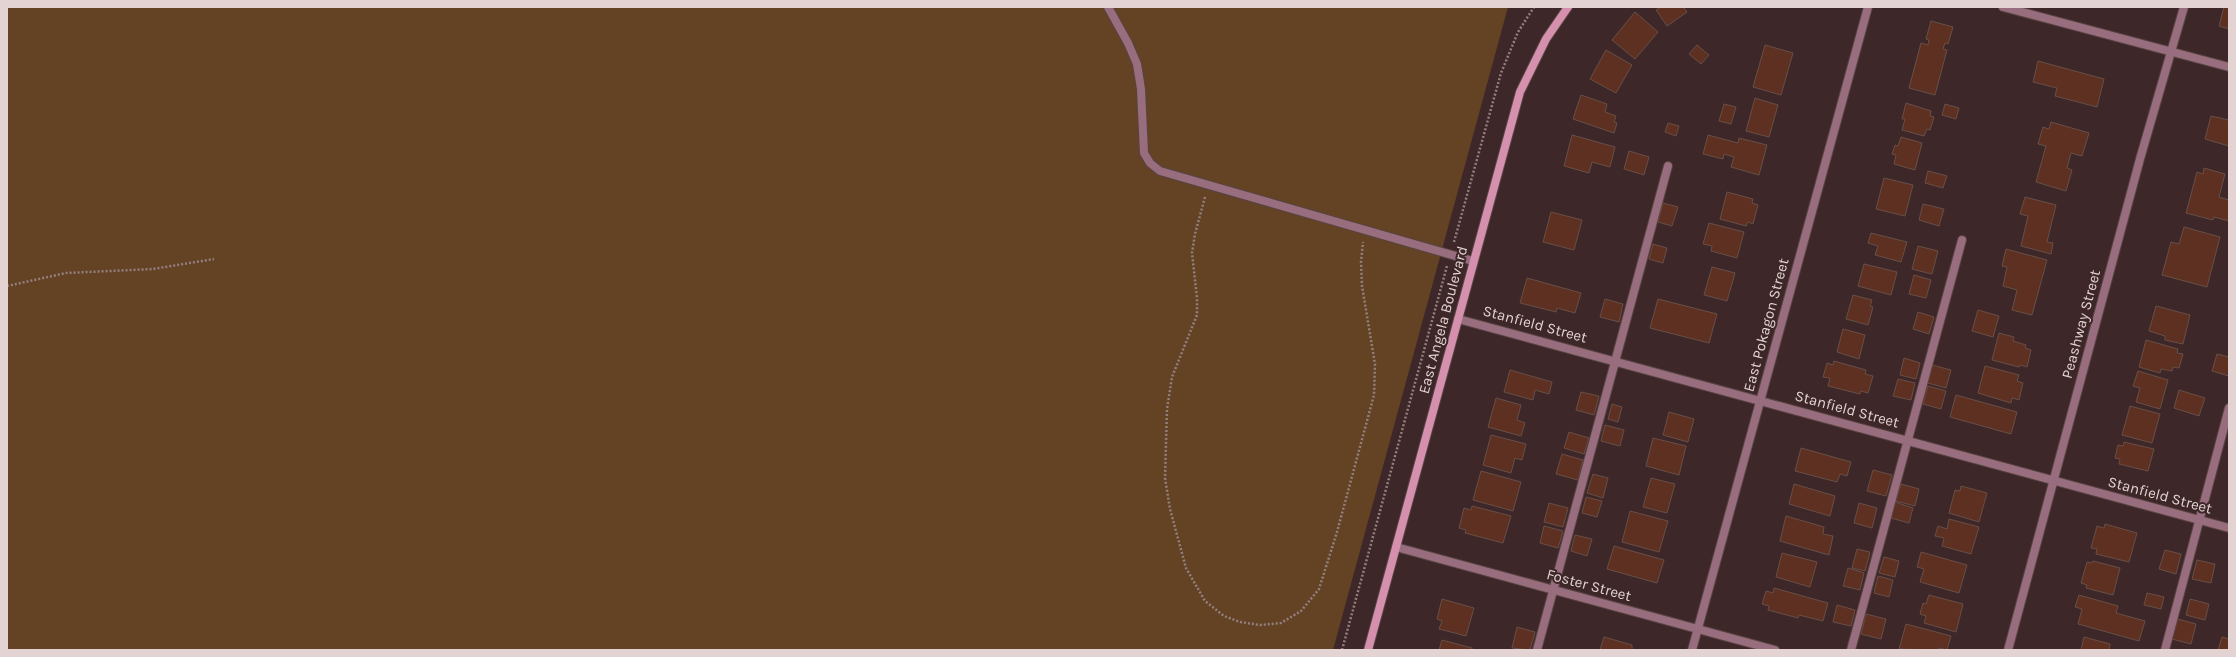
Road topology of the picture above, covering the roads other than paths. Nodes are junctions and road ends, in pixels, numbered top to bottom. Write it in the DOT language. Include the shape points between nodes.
graph roads {
  1 [pos="1108,7"];
  2 [pos="1568,7"];
  3 [pos="1868,7"];
  4 [pos="2003,7"];
  5 [pos="2184,7"];
  6 [pos="2170,52"];
  7 [pos="2229,67"];
  8 [pos="1668,166"];
  9 [pos="1962,240"];
  10 [pos="1474,261"];
  11 [pos="1458,319"];
  12 [pos="1616,360"];
  13 [pos="1760,400"];
  14 [pos="2229,408"];
  15 [pos="1908,440"];
  16 [pos="2053,480"];
  17 [pos="2199,520"];
  18 [pos="2229,528"];
  19 [pos="1396,547"];
  20 [pos="1554,590"];
  21 [pos="1698,629"];
  22 [pos="1368,650"];
  23 [pos="1538,650"];
  24 [pos="1692,650"];
  25 [pos="1775,650"];
  26 [pos="1851,650"];
  27 [pos="2008,650"];
  28 [pos="2165,650"];
  1 -- 10 [label="street" via="1137,64 1142,89 1144,153 1150,163 1160,171"];
  2 -- 10 [label="main road, East Angela Boulevard" via="1546,39 1520,92"];
  3 -- 13 [label="street, East Pokagon Street"];
  4 -- 6 [label="street"];
  5 -- 6 [label="street, Peashway Street"];
  6 -- 7 [label="street"];
  6 -- 16 [label="street, Peashway Street"];
  8 -- 12 [label="street"];
  9 -- 15 [label="street"];
  10 -- 11 [label="main road, East Angela Boulevard"];
  11 -- 12 [label="street, Stanfield Street"];
  11 -- 19 [label="main road, East Angela Boulevard"];
  12 -- 13 [label="street, Stanfield Street"];
  12 -- 20 [label="street"];
  13 -- 15 [label="street, Stanfield Street"];
  13 -- 21 [label="street, East Pokagon Street"];
  14 -- 17 [label="street"];
  15 -- 16 [label="street, Stanfield Street"];
  15 -- 26 [label="street"];
  16 -- 17 [label="street, Stanfield Street"];
  16 -- 27 [label="street, Peashway Street"];
  17 -- 18 [label="street, Stanfield Street"];
  17 -- 28 [label="street"];
  19 -- 20 [label="street, Foster Street"];
  19 -- 22 [label="main road, East Angela Boulevard"];
  20 -- 21 [label="street, Foster Street"];
  20 -- 23 [label="street"];
  21 -- 24 [label="street, East Pokagon Street"];
  21 -- 25 [label="street, Foster Street"];
}
